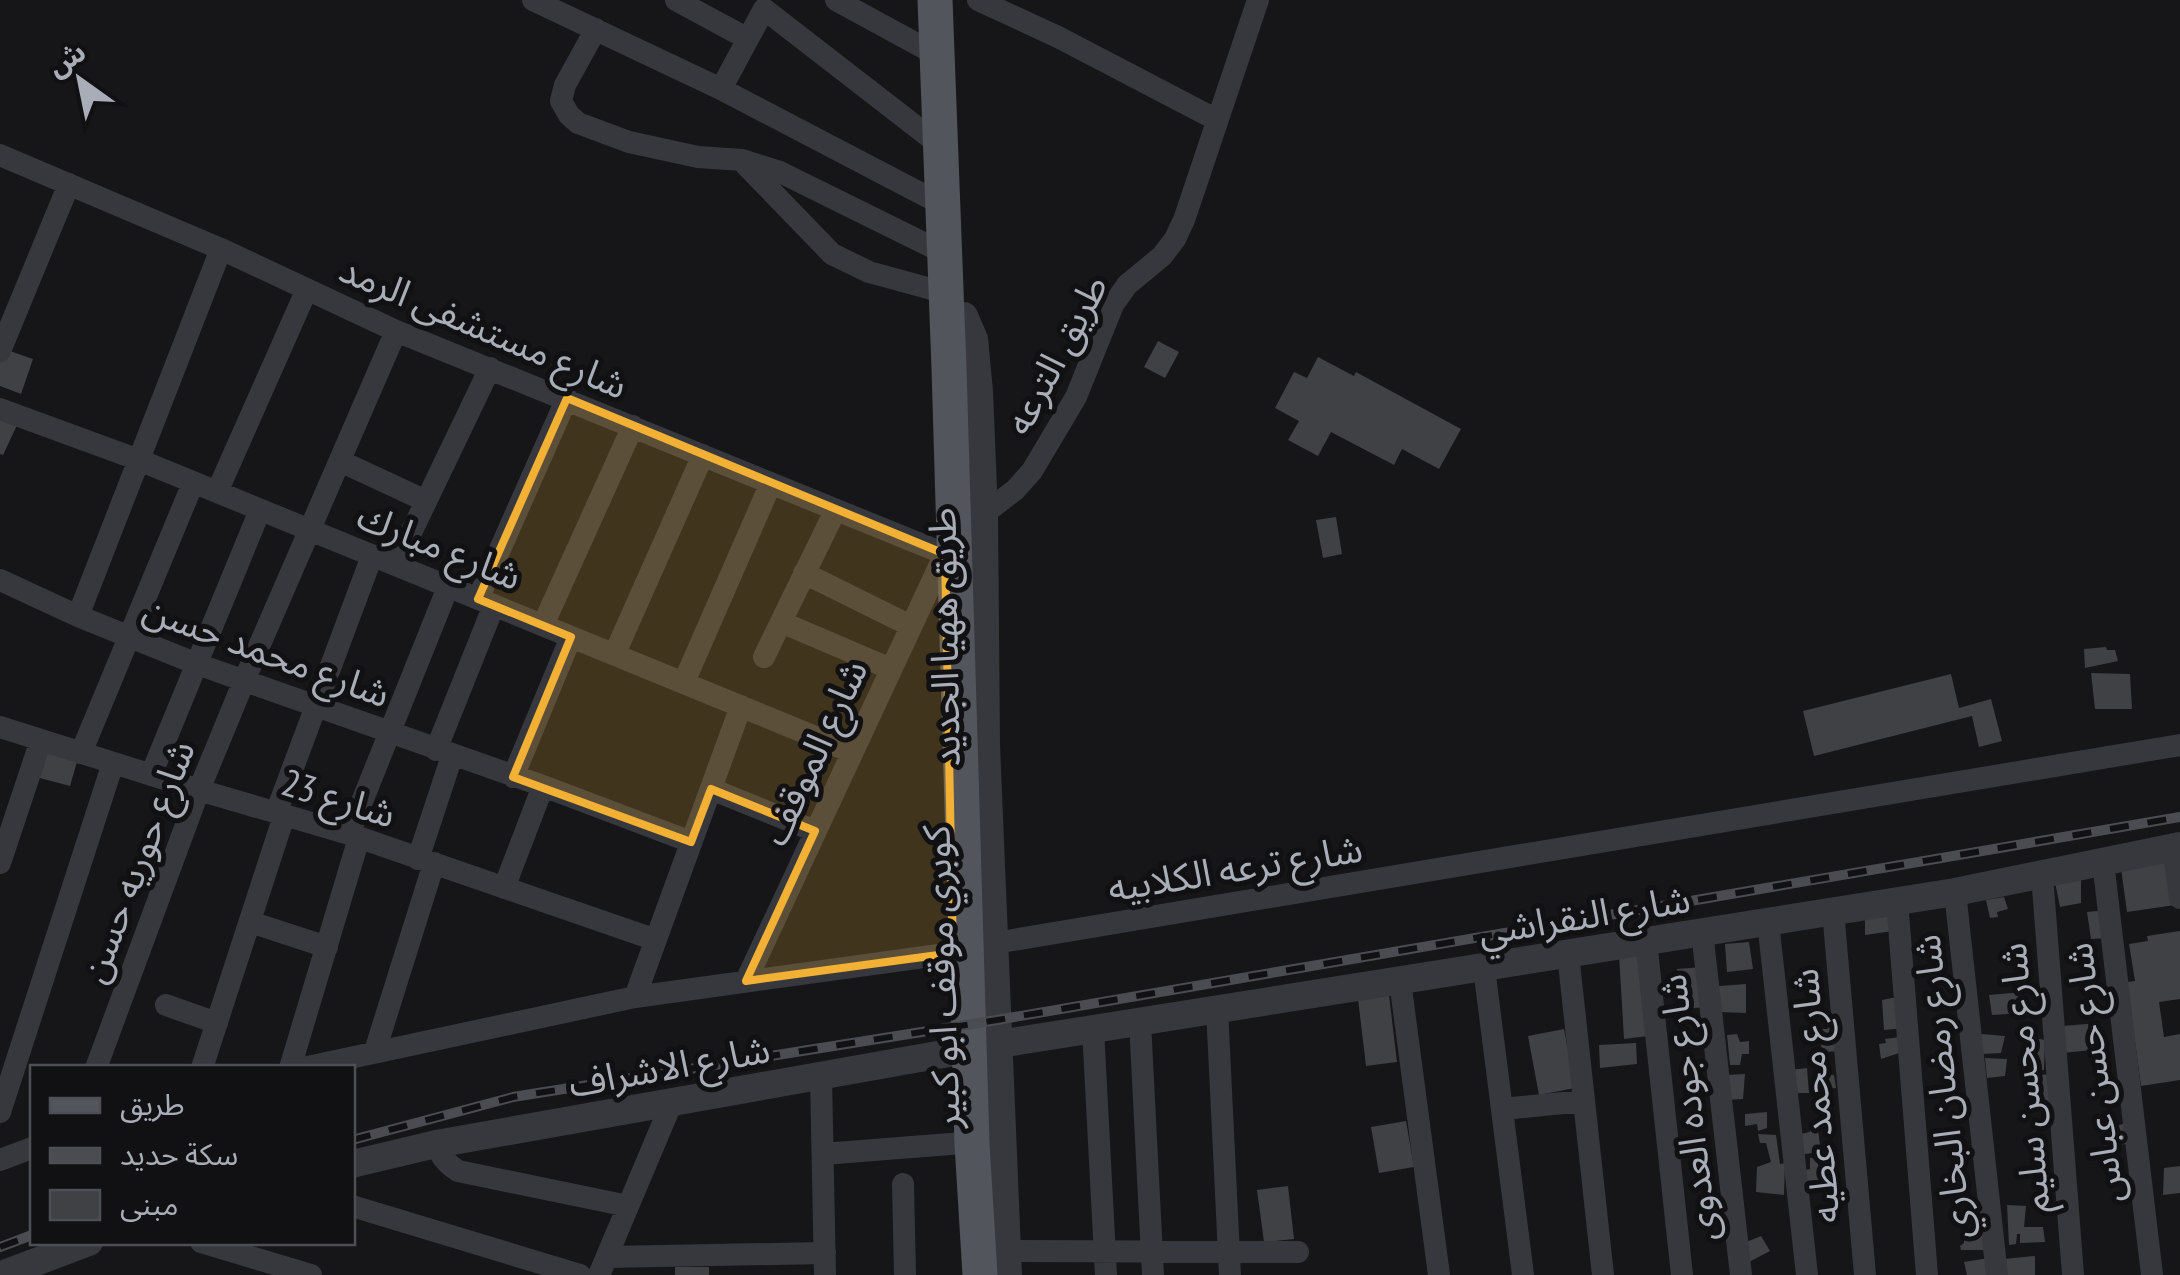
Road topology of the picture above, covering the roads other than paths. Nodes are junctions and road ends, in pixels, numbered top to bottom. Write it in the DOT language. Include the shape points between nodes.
graph roads {
  1 [pos="534,0"];
  2 [pos="676,0"];
  3 [pos="836,0"];
  4 [pos="935,0"];
  5 [pos="952,0"];
  6 [pos="978,0"];
  7 [pos="1258,0"];
  8 [pos="596,30"];
  9 [pos="748,39"];
  10 [pos="936,55"];
  11 [pos="721,88"];
  12 [pos="1218,120"];
  13 [pos="940,146"];
  14 [pos="1,158"];
  15 [pos="742,160"];
  16 [pos="69,184"];
  17 [pos="943,205"];
  18 [pos="221,249"];
  19 [pos="944,253"];
  20 [pos="307,289"];
  21 [pos="952,309"];
  22 [pos="396,331"];
  23 [pos="0,351"];
  24 [pos="490,368"];
  25 [pos="957,368"];
  26 [pos="567,398"];
  27 [pos="0,409"];
  28 [pos="632,426"];
  29 [pos="703,456"];
  30 [pos="139,460"];
  31 [pos="340,462"];
  32 [pos="193,483"];
  33 [pos="771,483"];
  34 [pos="217,492"];
  35 [pos="426,501"];
  36 [pos="260,510"];
  37 [pos="835,511"];
  38 [pos="984,514"];
  39 [pos="310,530"];
  40 [pos="944,554"];
  41 [pos="372,556"];
  42 [pos="396,564"];
  43 [pos="804,573"];
  44 [pos="0,580"];
  45 [pos="448,587"];
  46 [pos="486,602"];
  47 [pos="78,616"];
  48 [pos="780,622"];
  49 [pos="543,625"];
  50 [pos="911,626"];
  51 [pos="572,637"];
  52 [pos="129,638"];
  53 [pos="614,654"];
  54 [pos="764,656"];
  55 [pos="197,664"];
  56 [pos="890,669"];
  57 [pos="244,681"];
  58 [pos="684,682"];
  59 [pos="316,706"];
  60 [pos="741,706"];
  61 [pos="0,727"];
  62 [pos="390,733"];
  63 [pos="41,740"];
  64 [pos="2180,745"];
  65 [pos="852,752"];
  66 [pos="82,753"];
  67 [pos="444,753"];
  68 [pos="113,763"];
  69 [pos="151,775"];
  70 [pos="513,777"];
  71 [pos="542,786"];
  72 [pos="710,789"];
  73 [pos="199,790"];
  74 [pos="10,801"];
  75 [pos="280,814"];
  76 [pos="816,831"];
  77 [pos="354,836"];
  78 [pos="692,842"];
  79 [pos="2177,847"];
  80 [pos="426,861"];
  81 [pos="2103,862"];
  82 [pos="0,863"];
  83 [pos="2042,875"];
  84 [pos="504,888"];
  85 [pos="1956,892"];
  86 [pos="2180,898"];
  87 [pos="1897,901"];
  88 [pos="1834,911"];
  89 [pos="250,922"];
  90 [pos="1768,922"];
  91 [pos="1702,932"];
  92 [pos="656,940"];
  93 [pos="1646,941"];
  94 [pos="995,943"];
  95 [pos="327,947"];
  96 [pos="953,954"];
  97 [pos="1568,954"];
  98 [pos="1484,968"];
  99 [pos="746,980"];
  100 [pos="1400,982"];
  101 [pos="635,997"];
  102 [pos="166,1004"];
  103 [pos="1217,1010"];
  104 [pos="1140,1022"];
  105 [pos="217,1023"];
  106 [pos="1092,1029"];
  107 [pos="999,1044"];
  108 [pos="375,1051"];
  109 [pos="958,1052"];
  110 [pos="97,1065"];
  111 [pos="203,1065"];
  112 [pos="291,1065"];
  113 [pos="316,1065"];
  114 [pos="821,1077"];
  115 [pos="1584,1101"];
  116 [pos="672,1102"];
  117 [pos="1502,1109"];
  118 [pos="0,1112"];
  119 [pos="963,1143"];
  120 [pos="436,1144"];
  121 [pos="30,1149"];
  122 [pos="823,1154"];
  123 [pos="0,1160"];
  124 [pos="355,1163"];
  125 [pos="903,1184"];
  126 [pos="628,1206"];
  127 [pos="355,1207"];
  128 [pos="85,1245"];
  129 [pos="210,1245"];
  130 [pos="1298,1252"];
  131 [pos="1105,1263"];
  132 [pos="1152,1263"];
  133 [pos="825,1264"];
  134 [pos="1229,1264"];
  135 [pos="50,1265"];
  136 [pos="722,1265"];
  137 [pos="603,1266"];
  138 [pos="1004,1267"];
  139 [pos="0,1275"];
  140 [pos="311,1275"];
  141 [pos="580,1275"];
  142 [pos="905,1275"];
  143 [pos="969,1275"];
  144 [pos="980,1275"];
  145 [pos="1439,1275"];
  146 [pos="1523,1275"];
  147 [pos="1602,1275"];
  148 [pos="1682,1275"];
  149 [pos="1741,1275"];
  150 [pos="1807,1275"];
  151 [pos="1865,1275"];
  152 [pos="1927,1275"];
  153 [pos="1996,1275"];
  154 [pos="2073,1275"];
  155 [pos="2152,1275"];
  1 -- 8 [label="street"];
  2 -- 9 [label="street"];
  3 -- 10 [label="street"];
  4 -- 10 [label="main road, طريق ههيا الجديد"];
  5 -- 21 [label="main road, طريق ههيا الجديد"];
  6 -- 12 [label="street"];
  7 -- 12 [label="street, طريق الترعه"];
  8 -- 11 [label="street"];
  8 -- 15 [label="street" via="564,85 561,101 569,115 629,142"];
  9 -- 11 [label="street"];
  9 -- 13 [label="street" via="764,9"];
  10 -- 13 [label="main road, طريق ههيا الجديد"];
  11 -- 17 [label="street"];
  12 -- 38 [label="street, طريق الترعه" via="1175,239 1113,305 1076,397 1032,471"];
  13 -- 17 [label="main road, طريق ههيا الجديد"];
  14 -- 16 [label="street, شارع مستشفى الرمد"];
  15 -- 19 [label="street"];
  15 -- 21 [label="street" via="832,254"];
  16 -- 18 [label="street, شارع مستشفى الرمد"];
  16 -- 23 [label="street"];
  17 -- 19 [label="main road, طريق ههيا الجديد"];
  18 -- 20 [label="street, شارع مستشفى الرمد"];
  18 -- 30 [label="street"];
  19 -- 21 [label="main road, طريق ههيا الجديد"];
  20 -- 22 [label="street, شارع مستشفى الرمد"];
  20 -- 34 [label="street"];
  21 -- 25 [label="main road, كوبري موقف ابو كبير"];
  21 -- 38 [label="street, طريق ههيا الجديد" via="974,339"];
  21 -- 40 [label="street, طريق ههيا الجديد" via="940,344 937,387"];
  22 -- 24 [label="street, شارع مستشفى الرمد"];
  22 -- 31 [label="street, شارع حوريه حسن"];
  24 -- 26 [label="street, شارع مستشفى الرمد"];
  24 -- 35 [label="street"];
  25 -- 138 [label="main road, كوبري موقف ابو كبير" via="988,1143"];
  25 -- 144 [label="main road, كوبري موقف ابو كبير"];
  26 -- 28 [label="street, شارع مستشفى الرمد"];
  26 -- 46 [label="street"];
  27 -- 30 [label="street, شارع مبارك"];
  28 -- 29 [label="street, شارع مستشفى الرمد"];
  28 -- 49 [label="street"];
  29 -- 33 [label="street, شارع مستشفى الرمد"];
  29 -- 53 [label="street"];
  30 -- 32 [label="street, شارع مبارك"];
  30 -- 47 [label="street"];
  31 -- 35 [label="street"];
  31 -- 39 [label="street, شارع حوريه حسن"];
  32 -- 34 [label="street, شارع مبارك"];
  32 -- 52 [label="street"];
  33 -- 37 [label="street, شارع مستشفى الرمد"];
  33 -- 58 [label="street"];
  34 -- 36 [label="street, شارع مبارك"];
  35 -- 42 [label="street"];
  36 -- 39 [label="street, شارع مبارك"];
  36 -- 55 [label="street"];
  37 -- 40 [label="street, شارع مستشفى الرمد"];
  37 -- 43 [label="street"];
  38 -- 40 [label="street, طريق الترعه"];
  38 -- 94 [label="street, طريق ههيا الجديد"];
  39 -- 41 [label="street, شارع مبارك"];
  39 -- 57 [label="street, شارع حوريه حسن"];
  40 -- 50 [label="street, شارع الموقف"];
  40 -- 96 [label="street, طريق ههيا الجديد"];
  41 -- 42 [label="street, شارع مبارك"];
  41 -- 59 [label="street"];
  42 -- 45 [label="street, شارع مبارك"];
  43 -- 48 [label="street"];
  43 -- 50 [label="street"];
  44 -- 47 [label="street, شارع محمد حسن"];
  45 -- 46 [label="street, شارع مبارك"];
  45 -- 62 [label="street"];
  46 -- 49 [label="street, شارع مبارك"];
  46 -- 67 [label="street"];
  47 -- 52 [label="street, شارع محمد حسن"];
  48 -- 54 [label="street"];
  48 -- 56 [label="street"];
  49 -- 51 [label="street, شارع مبارك"];
  50 -- 56 [label="street, شارع الموقف"];
  51 -- 53 [label="street, شارع مبارك"];
  51 -- 70 [label="street"];
  52 -- 55 [label="street, شارع محمد حسن"];
  52 -- 66 [label="street"];
  53 -- 58 [label="street, شارع مبارك"];
  55 -- 57 [label="street, شارع محمد حسن"];
  55 -- 69 [label="street"];
  56 -- 65 [label="street, شارع الموقف"];
  57 -- 59 [label="street, شارع محمد حسن"];
  57 -- 73 [label="street, شارع حوريه حسن"];
  58 -- 60 [label="street, شارع مبارك"];
  59 -- 62 [label="street, شارع محمد حسن"];
  59 -- 75 [label="street"];
  60 -- 65 [label="street, شارع مبارك"];
  60 -- 72 [label="street"];
  61 -- 63 [label="street, شارع 23"];
  62 -- 67 [label="street, شارع محمد حسن"];
  62 -- 77 [label="street"];
  63 -- 66 [label="street, شارع 23"];
  63 -- 74 [label="street"];
  64 -- 94 [label="street, شارع ترعه الكلابيه"];
  65 -- 76 [label="street, شارع الموقف"];
  66 -- 68 [label="street, شارع 23"];
  67 -- 70 [label="street, شارع محمد حسن"];
  67 -- 80 [label="street"];
  68 -- 69 [label="street, شارع 23"];
  68 -- 118 [label="street"];
  69 -- 73 [label="street, شارع 23"];
  70 -- 71 [label="street, شارع محمد حسن"];
  71 -- 78 [label="street, شارع محمد حسن"];
  71 -- 84 [label="street"];
  72 -- 76 [label="street"];
  72 -- 78 [label="street"];
  73 -- 75 [label="street, شارع 23"];
  73 -- 110 [label="street, شارع حوريه حسن"];
  74 -- 82 [label="street"];
  75 -- 77 [label="street, شارع 23"];
  75 -- 89 [label="street"];
  76 -- 99 [label="street, شارع الموقف"];
  77 -- 80 [label="street, شارع 23"];
  77 -- 95 [label="street"];
  78 -- 92 [label="street"];
  79 -- 81 [label="street, شارع النقراشي"];
  79 -- 86 [label="street"];
  80 -- 84 [label="street, شارع 23"];
  80 -- 108 [label="street"];
  81 -- 83 [label="street, شارع النقراشي"];
  81 -- 155 [label="street, شارع حسن عباس"];
  83 -- 85 [label="street, شارع النقراشي"];
  83 -- 154 [label="street, شارع محسن سليم"];
  84 -- 92 [label="street, شارع 23"];
  85 -- 87 [label="street, شارع النقراشي"];
  85 -- 153 [label="street, شارع رمضان البخاري"];
  87 -- 88 [label="street, شارع النقراشي"];
  87 -- 152 [label="street"];
  88 -- 90 [label="street, شارع النقراشي"];
  88 -- 151 [label="street, شارع محمد عطيه"];
  89 -- 95 [label="street"];
  89 -- 105 [label="street"];
  90 -- 91 [label="street, شارع النقراشي"];
  90 -- 150 [label="street"];
  91 -- 93 [label="street, شارع النقراشي"];
  91 -- 149 [label="street, شارع جوده العدوى"];
  92 -- 101 [label="street"];
  93 -- 97 [label="street, شارع النقراشي"];
  93 -- 148 [label="street"];
  94 -- 96 [label="street, شارع ترعه الكلابيه"];
  94 -- 107 [label="street, طريق ههيا الجديد"];
  95 -- 112 [label="street"];
  96 -- 99 [label="street, شارع ترعه الكلابيه"];
  96 -- 109 [label="street, طريق ههيا الجديد"];
  97 -- 98 [label="street, شارع النقراشي"];
  97 -- 115 [label="street"];
  98 -- 100 [label="street, شارع النقراشي"];
  98 -- 117 [label="street"];
  99 -- 101 [label="street, شارع ترعه الكلابيه"];
  100 -- 103 [label="street, شارع النقراشي"];
  100 -- 145 [label="street"];
  101 -- 108 [label="street, شارع ترعه الكلابيه"];
  102 -- 105 [label="street"];
  103 -- 104 [label="street, شارع النقراشي"];
  103 -- 134 [label="street"];
  104 -- 106 [label="street, شارع النقراشي"];
  104 -- 132 [label="street"];
  105 -- 111 [label="street"];
  106 -- 107 [label="street, شارع النقراشي"];
  106 -- 131 [label="street"];
  107 -- 109 [label="street, شارع الاشراف"];
  107 -- 138 [label="street, طريق ههيا الجديد"];
  108 -- 113 [label="street, شارع ترعه الكلابيه"];
  109 -- 114 [label="street, شارع الاشراف"];
  109 -- 119 [label="street, طريق ههيا الجديد"];
  114 -- 116 [label="street, شارع الاشراف"];
  114 -- 122 [label="street"];
  115 -- 117 [label="street"];
  115 -- 147 [label="street"];
  116 -- 120 [label="street, شارع الاشراف"];
  116 -- 126 [label="street"];
  117 -- 146 [label="street"];
  119 -- 122 [label="street"];
  119 -- 143 [label="street, طريق ههيا الجديد"];
  120 -- 124 [label="street, شارع الاشراف"];
  120 -- 126 [label="street" via="458,1171"];
  121 -- 123 [label="street"];
  122 -- 133 [label="street"];
  125 -- 142 [label="street"];
  126 -- 137 [label="street"];
  127 -- 141 [label="street"];
  128 -- 135 [label="street"];
  129 -- 140 [label="street"];
  130 -- 134 [label="street"];
  131 -- 132 [label="street"];
  131 -- 138 [label="street"];
  132 -- 134 [label="street"];
  133 -- 136 [label="street"];
  135 -- 139 [label="street"];
  136 -- 137 [label="street"];
}
